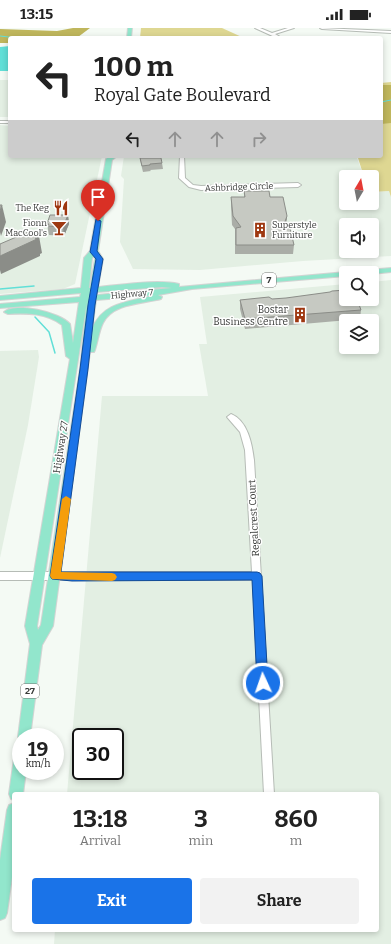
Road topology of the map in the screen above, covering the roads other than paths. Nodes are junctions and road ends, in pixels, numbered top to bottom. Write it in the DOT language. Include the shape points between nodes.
graph roads {
  1 [pos="256,28"];
  2 [pos="292,28"];
  3 [pos="322,28"];
  4 [pos="361,29"];
  5 [pos="391,32"];
  6 [pos="272,34"];
  7 [pos="276,36"];
  8 [pos="110,158"];
  9 [pos="182,158"];
  10 [pos="298,185"];
  11 [pos="94,252"];
  12 [pos="391,270"];
  13 [pos="379,271"];
  14 [pos="339,275"];
  15 [pos="192,287"];
  16 [pos="84,294"];
  17 [pos="93,294"];
  18 [pos="0,298"];
  19 [pos="0,306"];
  20 [pos="0,312"];
  21 [pos="84,369"];
  22 [pos="72,370"];
  23 [pos="230,417"];
  24 [pos="0,576"];
  25 [pos="38,576"];
  26 [pos="55,576"];
  27 [pos="257,576"];
  28 [pos="36,644"];
  29 [pos="25,728"];
  30 [pos="18,780"];
  31 [pos="16,792"];
  32 [pos="269,792"];
  33 [pos="12,825"];
  34 [pos="0,913"];
  1 -- 6 [label="street"];
  2 -- 6 [label="street"];
  3 -- 4 [label="street"];
  4 -- 5 [label="street"];
  6 -- 7 [label="street"];
  8 -- 11 [label="main road, Highway 27 / 27"];
  9 -- 10 [label="street, Ashbridge Circle" via="182,178 198,188"];
  11 -- 16 [label="main road, Highway 27 / 27" via="88,258"];
  11 -- 17 [label="main road, Highway 27 / 27" via="99,259"];
  12 -- 13 [label="main road"];
  14 -- 15 [label="main road, Highway 7 / 7"];
  15 -- 17 [label="main road, Highway 7 / 7" via="163,292"];
  15 -- 21 [label="main road" via="122,304 104,315 99,322"];
  16 -- 17 [label="main road, Highway 7 / 7"];
  16 -- 18 [label="main road, Highway 7 / 7"];
  16 -- 19 [label="main road, Highway 7 / 7"];
  16 -- 22 [label="main road, Highway 27 / 27"];
  17 -- 21 [label="main road, Highway 27 / 27"];
  20 -- 22 [label="main road" via="41,312 59,318 66,324"];
  21 -- 26 [label="main road, Highway 27 / 27"];
  22 -- 25 [label="main road, Highway 27 / 27"];
  23 -- 27 [label="street, Regalcrest Court" via="240,424 248,446"];
  24 -- 25 [label="street"];
  25 -- 26 [label="street"];
  25 -- 28 [label="main road, Highway 27 / 27" via="31,626"];
  26 -- 27 [label="street"];
  26 -- 28 [label="main road, Highway 27 / 27" via="46,626"];
  27 -- 32 [label="street, Regalcrest Court"];
  28 -- 29 [label="main road, Highway 27 / 27"];
  30 -- 31 [label="main road"];
  33 -- 34 [label="main road"];
}
